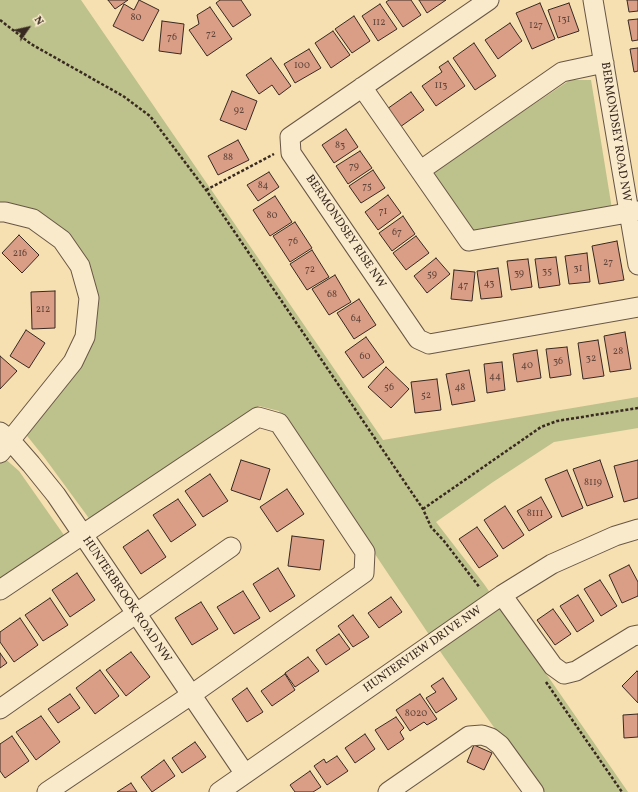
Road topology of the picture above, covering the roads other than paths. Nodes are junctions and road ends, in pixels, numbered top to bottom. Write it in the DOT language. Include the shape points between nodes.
graph roads {
  1 [pos="489,0"];
  2 [pos="593,0"];
  3 [pos="604,63"];
  4 [pos="362,87"];
  5 [pos="421,170"];
  6 [pos="0,212"];
  7 [pos="633,212"];
  8 [pos="638,265"];
  9 [pos="638,307"];
  10 [pos="3,442"];
  11 [pos="638,529"];
  12 [pos="82,534"];
  13 [pos="231,547"];
  14 [pos="0,590"];
  15 [pos="502,595"];
  16 [pos="135,614"];
  17 [pos="638,635"];
  18 [pos="190,695"];
  19 [pos="0,709"];
  20 [pos="245,774"];
  21 [pos="47,792"];
  22 [pos="219,792"];
  23 [pos="388,792"];
  24 [pos="534,792"];
  1 -- 4 [label="street, BERMONDSEY RISE NW"];
  2 -- 3 [label="street, BERMONDSEY ROAD NW"];
  3 -- 5 [label="street" via="562,72"];
  3 -- 7 [label="street, BERMONDSEY ROAD NW"];
  4 -- 5 [label="street"];
  4 -- 9 [label="street, BERMONDSEY RISE NW" via="290,137 291,153 418,340 429,344"];
  5 -- 7 [label="street" via="469,241"];
  6 -- 10 [label="street" via="34,219 62,240 80,266 89,298 85,337 73,362"];
  7 -- 8 [label="street, BERMONDSEY ROAD NW"];
  10 -- 12 [label="street, HUNTERBROOK ROAD NW" via="31,464"];
  11 -- 15 [label="street, HUNTERVIEW DRIVE NW" via="615,536 552,564"];
  12 -- 14 [label="street"];
  12 -- 16 [label="street, HUNTERBROOK ROAD NW"];
  12 -- 18 [label="street" via="258,417 279,423 365,552 364,574"];
  13 -- 16 [label="street"];
  15 -- 17 [label="street" via="553,666 564,674 576,671 632,636"];
  15 -- 20 [label="street, HUNTERVIEW DRIVE NW"];
  16 -- 18 [label="street, HUNTERBROOK ROAD NW"];
  16 -- 19 [label="street"];
  18 -- 20 [label="street, HUNTERBROOK ROAD NW"];
  18 -- 21 [label="street"];
  20 -- 22 [label="street, HUNTERVIEW DRIVE NW"];
  23 -- 24 [label="street" via="469,736 482,735 500,745"];
}
